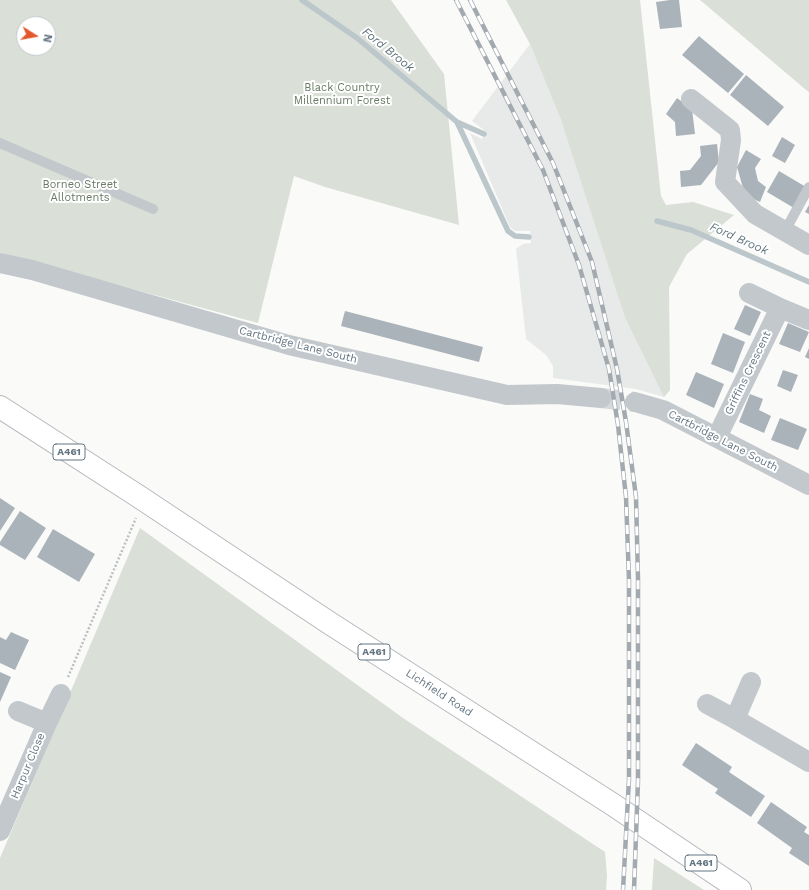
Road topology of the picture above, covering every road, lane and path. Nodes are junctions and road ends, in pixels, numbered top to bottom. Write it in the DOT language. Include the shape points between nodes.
graph roads {
  1 [pos="690,99"];
  2 [pos="0,143"];
  3 [pos="809,187"];
  4 [pos="153,209"];
  5 [pos="785,231"];
  6 [pos="809,245"];
  7 [pos="0,263"];
  8 [pos="750,293"];
  9 [pos="780,308"];
  10 [pos="809,320"];
  11 [pos="601,398"];
  12 [pos="635,402"];
  13 [pos="0,407"];
  14 [pos="0,422"];
  15 [pos="717,437"];
  16 [pos="809,485"];
  17 [pos="138,496"];
  18 [pos="136,518"];
  19 [pos="751,682"];
  20 [pos="61,694"];
  21 [pos="707,704"];
  22 [pos="18,711"];
  23 [pos="735,719"];
  24 [pos="47,724"];
  25 [pos="809,762"];
  26 [pos="0,831"];
  27 [pos="740,890"];
  1 -- 5 [label="street" via="730,130 725,182 755,214"];
  2 -- 4 [label="lane"];
  3 -- 5 [label="lane"];
  5 -- 6 [label="street"];
  7 -- 11 [label="street, Cartbridge Lane South" via="32,270 289,345 507,395 557,394"];
  8 -- 9 [label="street"];
  9 -- 10 [label="street"];
  9 -- 15 [label="street, Griffins Crescent"];
  12 -- 15 [label="street, Cartbridge Lane South" via="663,410"];
  13 -- 17 [label="highway, Lichfield Road / A461"];
  14 -- 17 [label="highway, Lichfield Road / A461"];
  15 -- 16 [label="street, Cartbridge Lane South"];
  17 -- 27 [label="highway, Lichfield Road / A461"];
  18 -- 20 [label="path"];
  19 -- 23 [label="street"];
  20 -- 24 [label="street, Harpur Close"];
  21 -- 23 [label="street"];
  22 -- 24 [label="street, Harpur Close"];
  23 -- 25 [label="street"];
  24 -- 26 [label="street, Harpur Close"];
}
